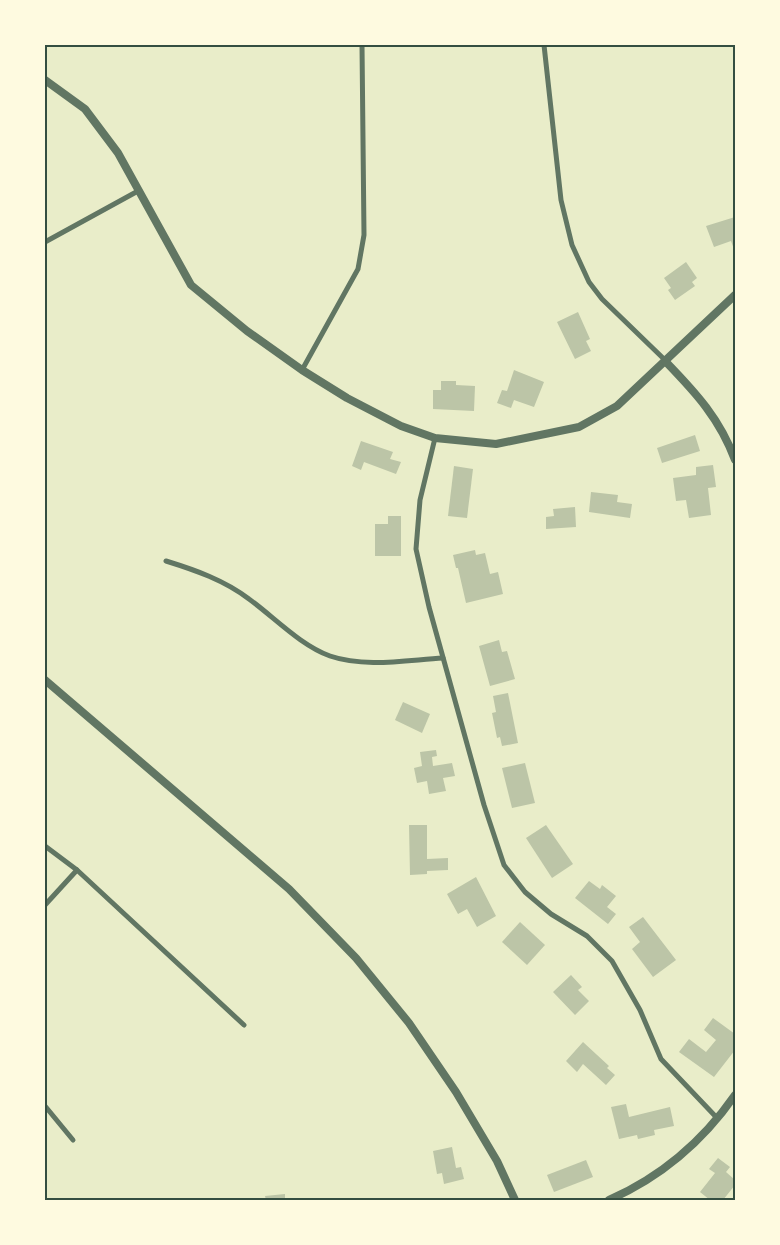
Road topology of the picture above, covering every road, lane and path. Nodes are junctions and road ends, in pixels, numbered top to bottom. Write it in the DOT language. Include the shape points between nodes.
graph roads {
  1 [pos="362,45"];
  2 [pos="544,45"];
  3 [pos="45,80"];
  4 [pos="138,191"];
  5 [pos="45,242"];
  6 [pos="735,295"];
  7 [pos="666,362"];
  8 [pos="302,370"];
  9 [pos="435,438"];
  10 [pos="735,460"];
  11 [pos="166,561"];
  12 [pos="443,658"];
  13 [pos="45,680"];
  14 [pos="45,846"];
  15 [pos="77,870"];
  16 [pos="45,905"];
  17 [pos="244,1025"];
  18 [pos="735,1095"];
  19 [pos="45,1106"];
  20 [pos="718,1120"];
  21 [pos="74,1140"];
  22 [pos="515,1200"];
  23 [pos="609,1200"];
  1 -- 8 [label="street" via="364,235 358,269"];
  2 -- 7 [label="street" via="561,200 572,245 589,282 602,299"];
  3 -- 4 [label="street" via="85,109 118,153"];
  4 -- 5 [label="street"];
  4 -- 8 [label="street" via="191,285"];
  6 -- 7 [label="street"];
  7 -- 9 [label="street" via="617,406 579,427 496,444"];
  7 -- 10 [label="street" via="703,401 727,438"];
  8 -- 9 [label="street" via="401,426"];
  9 -- 12 [label="street" via="420,500 416,549"];
  11 -- 12 [label="street" via="203,572 246,597 329,656 356,662"];
  12 -- 20 [label="street" via="504,865 525,892 551,914 587,936 612,961 640,1010 661,1059"];
  13 -- 22 [label="street" via="289,889 356,958 409,1023 456,1092 497,1161"];
  14 -- 15 [label="street"];
  15 -- 16 [label="street"];
  15 -- 17 [label="street"];
  18 -- 20 [label="street"];
  19 -- 21 [label="street"];
  20 -- 23 [label="street" via="692,1148 649,1179"];
}
